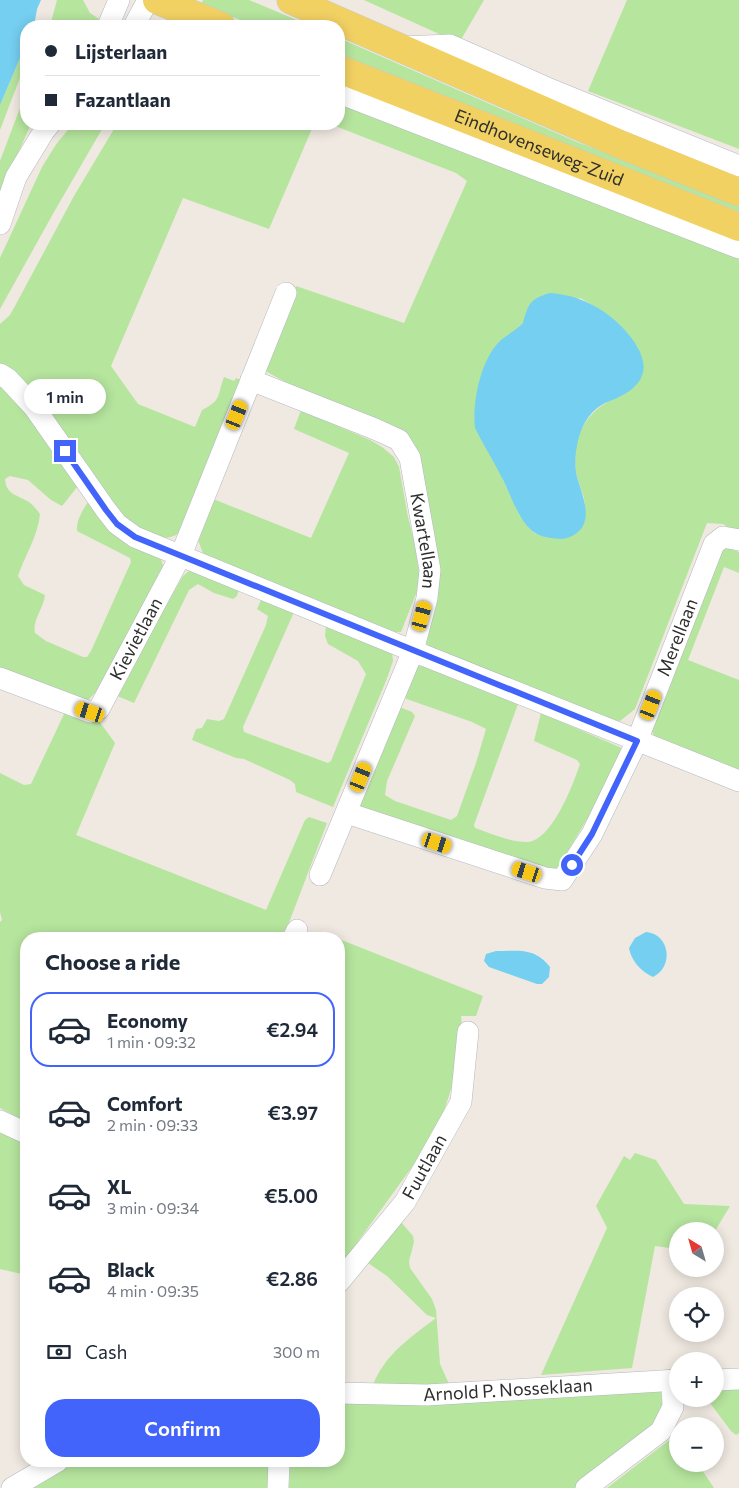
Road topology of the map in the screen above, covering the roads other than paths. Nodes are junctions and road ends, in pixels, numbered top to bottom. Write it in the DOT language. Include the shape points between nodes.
graph roads {
  1 [pos="119,0"];
  2 [pos="148,0"];
  3 [pos="157,0"];
  4 [pos="291,0"];
  5 [pos="111,20"];
  6 [pos="137,20"];
  7 [pos="206,20"];
  8 [pos="338,20"];
  9 [pos="345,23"];
  10 [pos="396,47"];
  11 [pos="345,71"];
  12 [pos="345,95"];
  13 [pos="45,130"];
  14 [pos="739,166"];
  15 [pos="739,192"];
  16 [pos="0,224"];
  17 [pos="739,226"];
  18 [pos="739,248"];
  19 [pos="286,293"];
  20 [pos="0,374"];
  21 [pos="251,380"];
  22 [pos="731,539"];
  23 [pos="181,555"];
  24 [pos="413,651"];
  25 [pos="0,678"];
  26 [pos="637,741"];
  27 [pos="739,781"];
  28 [pos="347,814"];
  29 [pos="320,875"];
  30 [pos="468,1032"];
  31 [pos="0,1120"];
  32 [pos="20,1131"];
  33 [pos="345,1275"];
  34 [pos="739,1379"];
  35 [pos="669,1380"];
  36 [pos="724,1380"];
  37 [pos="345,1393"];
  38 [pos="673,1407"];
  39 [pos="48,1467"];
  40 [pos="279,1467"];
  41 [pos="12,1488"];
  42 [pos="278,1488"];
  43 [pos="586,1488"];
  1 -- 5 [label="street"];
  2 -- 6 [label="street"];
  3 -- 7 [label="main road"];
  4 -- 8 [label="main road, Eindhovenseweg-Zuid"];
  9 -- 10 [label="main road, Eindhovenseweg-Zuid"];
  10 -- 14 [label="street, Eindhovenseweg-Zuid" via="450,45"];
  10 -- 15 [label="main road, Eindhovenseweg-Zuid" via="622,146"];
  11 -- 17 [label="main road, Eindhovenseweg-Zuid"];
  12 -- 18 [label="street, Eindhovenseweg-Zuid"];
  13 -- 16 [label="street" via="16,177"];
  19 -- 21 [label="street, Kievietlaan"];
  20 -- 23 [label="street" via="34,407 117,524 135,537"];
  21 -- 23 [label="street, Kievietlaan"];
  21 -- 24 [label="street, Kwartellaan" via="399,440 410,458 430,570 427,598"];
  22 -- 26 [label="street, Merellaan" via="714,544"];
  23 -- 24 [label="street"];
  23 -- 25 [label="street, Kievietlaan" via="99,709 90,712"];
  24 -- 26 [label="street"];
  24 -- 28 [label="street, Kwartellaan"];
  26 -- 27 [label="street"];
  26 -- 28 [label="street, Merellaan" via="592,834 562,880 545,878"];
  28 -- 29 [label="street, Kwartellaan"];
  30 -- 33 [label="street, Fuutlaan" via="461,1102 405,1202"];
  31 -- 32 [label="street"];
  34 -- 36 [label="street"];
  35 -- 37 [label="street, Arnold P. Nosseklaan" via="427,1395"];
  38 -- 43 [label="street" via="661,1431"];
  39 -- 41 [label="street"];
  40 -- 42 [label="street"];
}
